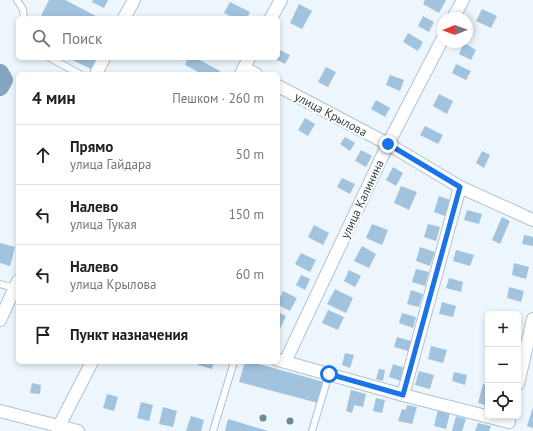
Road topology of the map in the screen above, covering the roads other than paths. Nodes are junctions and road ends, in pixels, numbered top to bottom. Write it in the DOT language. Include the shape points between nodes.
graph roads {
  1 [pos="17,0"];
  2 [pos="134,0"];
  3 [pos="280,0"];
  4 [pos="463,0"];
  5 [pos="456,12"];
  6 [pos="24,16"];
  7 [pos="125,16"];
  8 [pos="272,16"];
  9 [pos="438,48"];
  10 [pos="54,60"];
  11 [pos="103,60"];
  12 [pos="76,72"];
  13 [pos="97,72"];
  14 [pos="280,87"];
  15 [pos="388,144"];
  16 [pos="460,187"];
  17 [pos="533,220"];
  18 [pos="0,284"];
  19 [pos="16,284"];
  20 [pos="533,319"];
  21 [pos="0,320"];
  22 [pos="281,361"];
  23 [pos="91,364"];
  24 [pos="233,364"];
  25 [pos="329,374"];
  26 [pos="518,383"];
  27 [pos="403,395"];
  28 [pos="0,411"];
  29 [pos="509,423"];
  30 [pos="59,428"];
  31 [pos="78,431"];
  32 [pos="213,431"];
  33 [pos="312,431"];
  1 -- 6 [label="lane" via="23,9"];
  2 -- 7 [label="street"];
  3 -- 8 [label="street"];
  4 -- 5 [label="street"];
  9 -- 15 [label="street, улица Калинина"];
  10 -- 12 [label="lane"];
  11 -- 13 [label="street"];
  14 -- 15 [label="street, улица Крылова"];
  15 -- 16 [label="street, улица Крылова"];
  15 -- 22 [label="street, улица Калинина"];
  16 -- 17 [label="street, улица Крылова"];
  16 -- 27 [label="street"];
  18 -- 19 [label="lane"];
  19 -- 21 [label="street"];
  20 -- 26 [label="street"];
  22 -- 25 [label="street"];
  23 -- 30 [label="street"];
  24 -- 32 [label="lane"];
  25 -- 27 [label="street"];
  25 -- 33 [label="lane"];
  27 -- 29 [label="street"];
  28 -- 30 [label="street"];
  30 -- 31 [label="street"];
}
